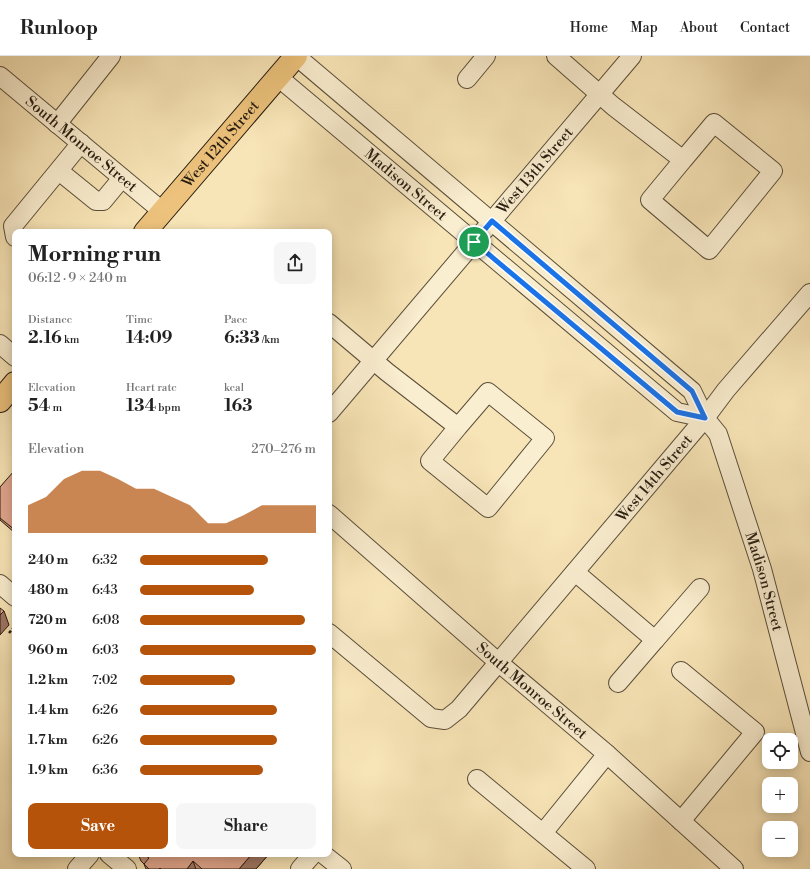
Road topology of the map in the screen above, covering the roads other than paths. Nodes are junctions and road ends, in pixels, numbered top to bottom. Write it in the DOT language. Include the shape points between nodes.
graph roads {
  1 [pos="111,56"];
  2 [pos="296,56"];
  3 [pos="486,56"];
  4 [pos="556,56"];
  5 [pos="632,56"];
  6 [pos="0,76"];
  7 [pos="278,78"];
  8 [pos="467,79"];
  9 [pos="599,94"];
  10 [pos="58,124"];
  11 [pos="81,143"];
  12 [pos="684,160"];
  13 [pos="59,171"];
  14 [pos="122,178"];
  15 [pos="162,211"];
  16 [pos="492,221"];
  17 [pos="14,229"];
  18 [pos="147,229"];
  19 [pos="474,242"];
  20 [pos="810,293"];
  21 [pos="332,326"];
  22 [pos="0,344"];
  23 [pos="12,354"];
  24 [pos="373,360"];
  25 [pos="12,387"];
  26 [pos="0,401"];
  27 [pos="332,409"];
  28 [pos="705,418"];
  29 [pos="458,427"];
  30 [pos="332,517"];
  31 [pos="575,572"];
  32 [pos="0,584"];
  33 [pos="700,588"];
  34 [pos="12,594"];
  35 [pos="332,636"];
  36 [pos="655,640"];
  37 [pos="498,662"];
  38 [pos="681,671"];
  39 [pos="618,683"];
  40 [pos="809,743"];
  41 [pos="607,754"];
  42 [pos="477,779"];
  43 [pos="681,821"];
  44 [pos="543,833"];
  45 [pos="87,857"];
  46 [pos="97,857"];
  47 [pos="113,857"];
  48 [pos="310,857"];
  49 [pos="328,857"];
  50 [pos="732,868"];
  51 [pos="77,869"];
  52 [pos="110,869"];
  53 [pos="127,869"];
  54 [pos="300,869"];
  55 [pos="342,869"];
  56 [pos="586,869"];
  1 -- 10 [label="street"];
  2 -- 7 [label="main road, West 12th Street"];
  2 -- 16 [label="street, Madison Street"];
  3 -- 8 [label="street"];
  4 -- 9 [label="street"];
  5 -- 9 [label="street, West 13th Street"];
  6 -- 10 [label="street, South Monroe Street"];
  7 -- 15 [label="main road, West 12th Street"];
  7 -- 19 [label="street, Madison Street"];
  9 -- 12 [label="street"];
  9 -- 16 [label="street, West 13th Street"];
  10 -- 11 [label="street, South Monroe Street"];
  11 -- 13 [label="street"];
  11 -- 14 [label="street, South Monroe Street"];
  12 -- 12 [label="street" via="650,200 708,250 773,171 714,123"];
  13 -- 14 [label="street" via="96,201 103,201"];
  13 -- 17 [label="street" via="13,226"];
  14 -- 15 [label="street, South Monroe Street"];
  15 -- 18 [label="main road, West 12th Street"];
  16 -- 19 [label="street, West 13th Street"];
  16 -- 28 [label="street, Madison Street" via="692,391"];
  19 -- 24 [label="street, West 13th Street"];
  19 -- 28 [label="street, Madison Street" via="677,412"];
  20 -- 28 [label="street, West 14th Street"];
  21 -- 24 [label="street"];
  22 -- 23 [label="street"];
  24 -- 27 [label="street, West 13th Street"];
  24 -- 29 [label="street"];
  25 -- 26 [label="main road"];
  28 -- 31 [label="street, West 14th Street"];
  28 -- 40 [label="street, Madison Street" via="718,434 762,569"];
  29 -- 29 [label="street" via="430,461 488,508 545,438 488,392"];
  30 -- 37 [label="street, South Monroe Street"];
  31 -- 36 [label="street"];
  31 -- 37 [label="street, West 14th Street"];
  32 -- 34 [label="street"];
  33 -- 36 [label="street"];
  35 -- 37 [label="street, West 14th Street" via="431,718 445,720 459,709"];
  36 -- 39 [label="street"];
  37 -- 41 [label="street, South Monroe Street"];
  38 -- 43 [label="street" via="755,732"];
  41 -- 43 [label="street, South Monroe Street"];
  41 -- 44 [label="street"];
  42 -- 44 [label="street"];
  43 -- 50 [label="street, South Monroe Street"];
  44 -- 56 [label="street"];
  45 -- 51 [label="street"];
  46 -- 52 [label="street"];
  47 -- 53 [label="street"];
  48 -- 54 [label="street"];
  49 -- 55 [label="street"];
}
